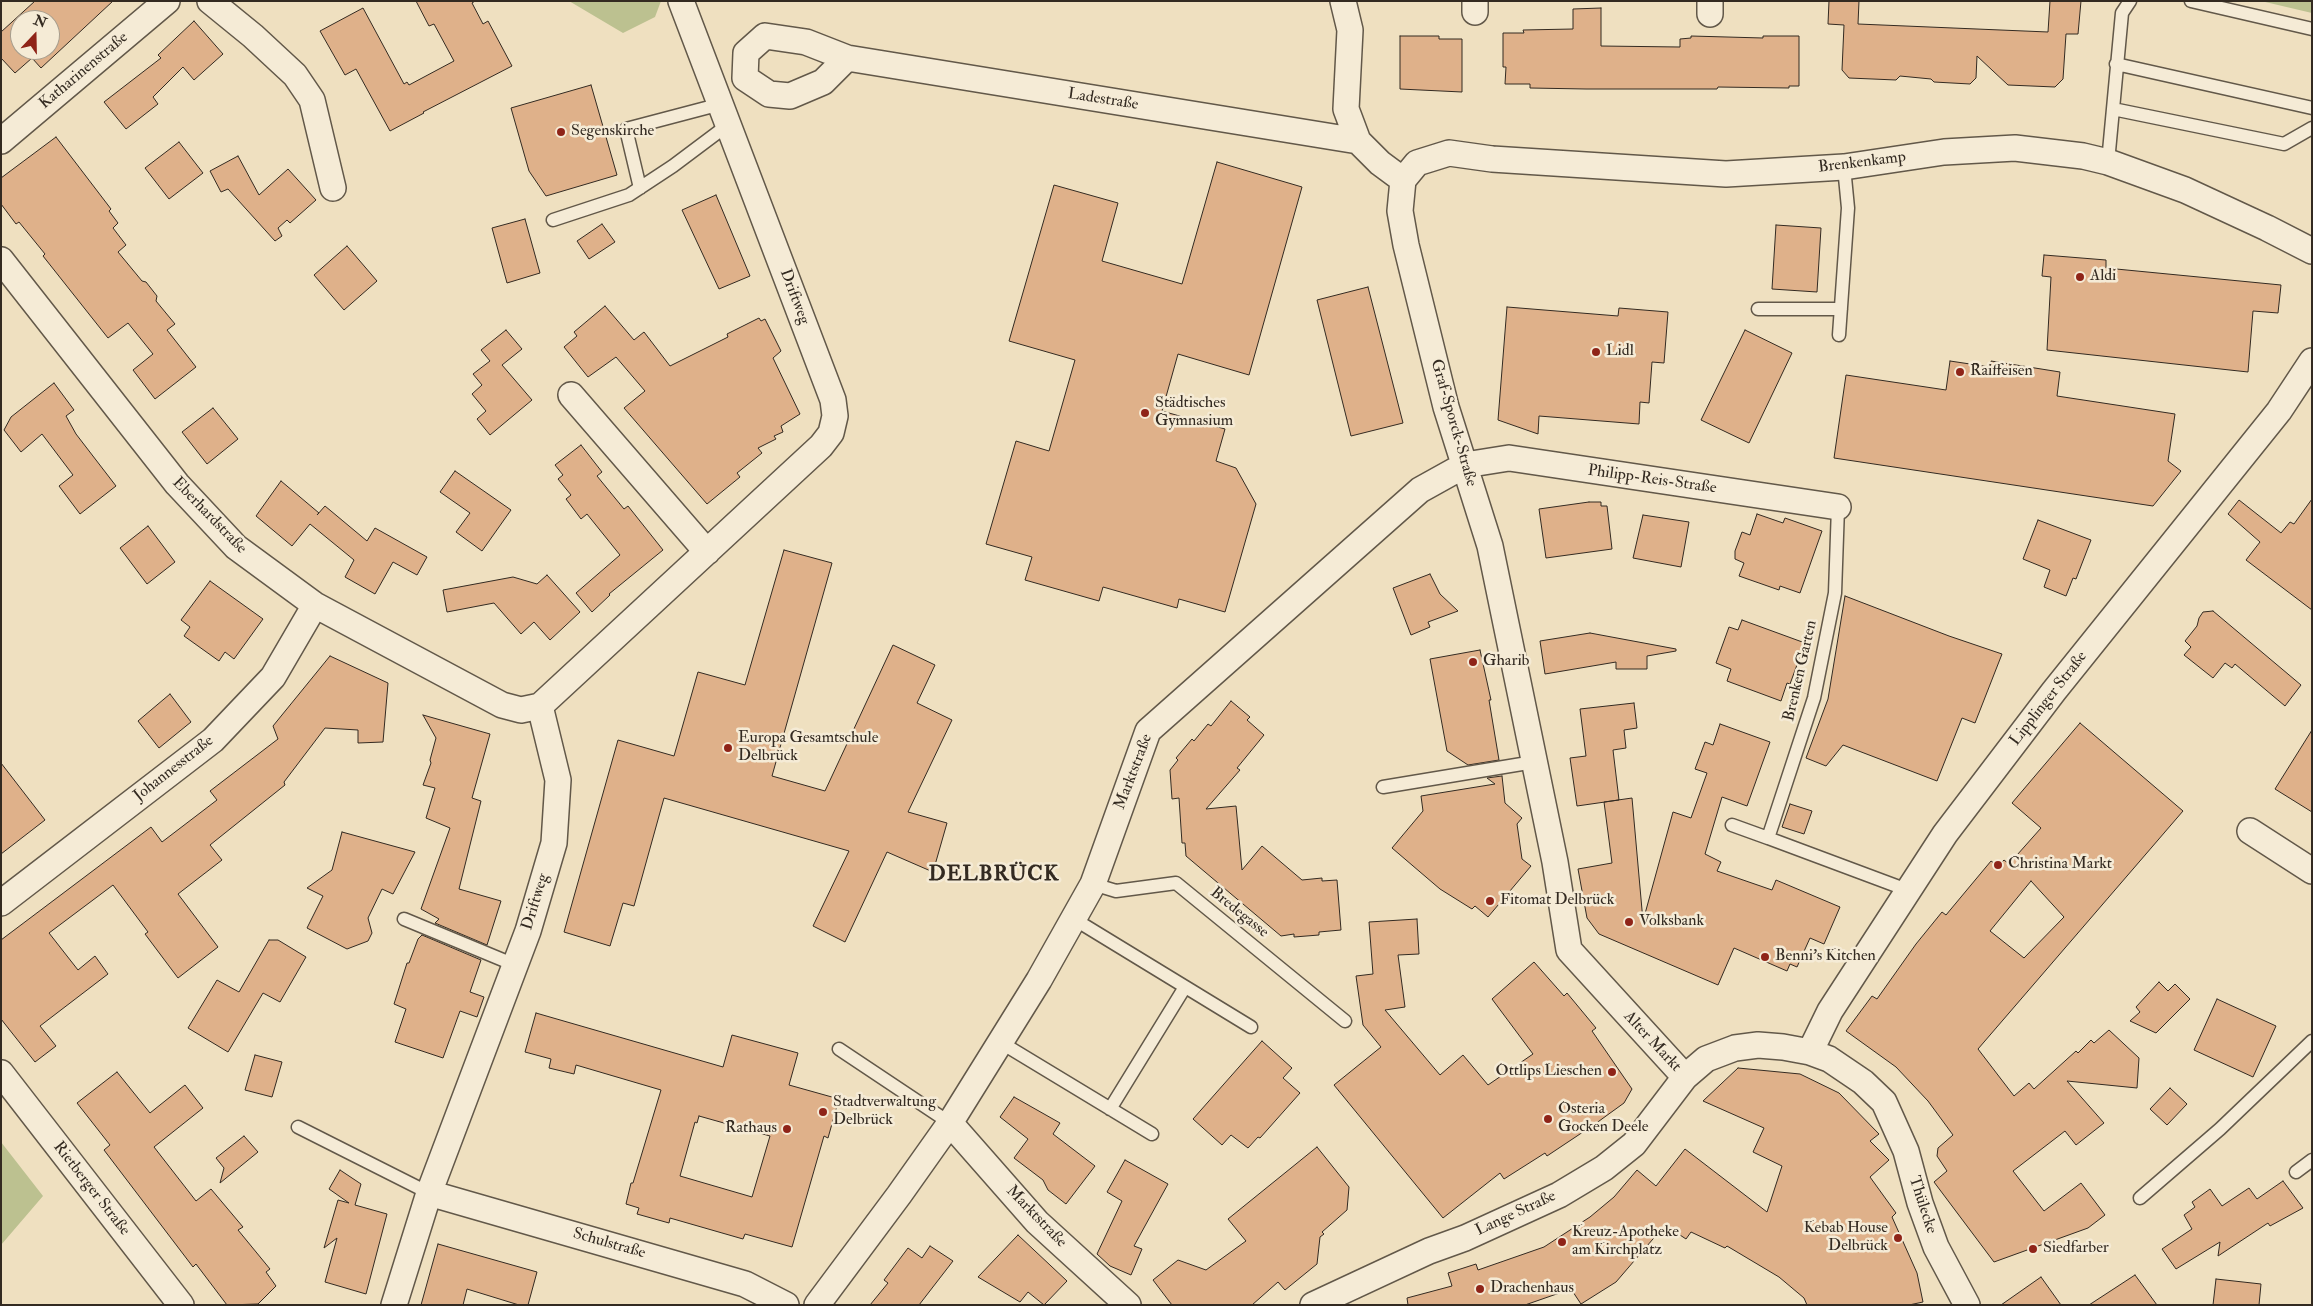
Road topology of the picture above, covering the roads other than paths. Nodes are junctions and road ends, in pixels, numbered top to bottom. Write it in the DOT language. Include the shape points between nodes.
graph roads {
  1 [pos="167,1"];
  2 [pos="210,1"];
  3 [pos="681,1"];
  4 [pos="1343,1"];
  5 [pos="2130,1"];
  6 [pos="2191,1"];
  7 [pos="2312,28"];
  8 [pos="847,58"];
  9 [pos="2116,64"];
  10 [pos="745,78"];
  11 [pos="722,106"];
  12 [pos="2312,108"];
  13 [pos="2113,109"];
  14 [pos="2312,128"];
  15 [pos="1,141"];
  16 [pos="1358,142"];
  17 [pos="2108,162"];
  18 [pos="1844,167"];
  19 [pos="1403,180"];
  20 [pos="333,188"];
  21 [pos="640,188"];
  22 [pos="553,220"];
  23 [pos="2312,251"];
  24 [pos="1,260"];
  25 [pos="1758,309"];
  26 [pos="1841,310"];
  27 [pos="1839,335"];
  28 [pos="2312,361"];
  29 [pos="571,395"];
  30 [pos="1465,465"];
  31 [pos="1838,507"];
  32 [pos="707,552"];
  33 [pos="315,605"];
  34 [pos="540,706"];
  35 [pos="1534,762"];
  36 [pos="1383,787"];
  37 [pos="1732,825"];
  38 [pos="2250,831"];
  39 [pos="1768,838"];
  40 [pos="1554,862"];
  41 [pos="2312,870"];
  42 [pos="1094,884"];
  43 [pos="1910,891"];
  44 [pos="1,903"];
  45 [pos="404,919"];
  46 [pos="1074,919"];
  47 [pos="515,965"];
  48 [pos="1185,987"];
  49 [pos="1345,1021"];
  50 [pos="1251,1027"];
  51 [pos="2312,1041"];
  52 [pos="1000,1042"];
  53 [pos="839,1049"];
  54 [pos="1810,1052"];
  55 [pos="1,1073"];
  56 [pos="1684,1077"];
  57 [pos="1884,1102"];
  58 [pos="1110,1109"];
  59 [pos="950,1123"];
  60 [pos="298,1127"];
  61 [pos="1152,1134"];
  62 [pos="2312,1160"];
  63 [pos="2296,1172"];
  64 [pos="429,1193"];
  65 [pos="2140,1198"];
  66 [pos="181,1305"];
  67 [pos="394,1305"];
  68 [pos="786,1305"];
  69 [pos="817,1305"];
  70 [pos="1128,1305"];
  71 [pos="1313,1305"];
  72 [pos="1967,1305"];
  1 -- 15 [label="street, Katharinenstraße"];
  2 -- 20 [label="street" via="295,75 312,100"];
  3 -- 11 [label="street, Driftweg"];
  4 -- 16 [label="street" via="1350,30 1346,110"];
  5 -- 9 [label="lane" via="2122,13"];
  6 -- 7 [label="lane"];
  8 -- 10 [label="street" via="823,82 790,96 769,94"];
  8 -- 10 [label="street, Ladestraße" via="806,42 764,36 746,53"];
  8 -- 16 [label="street, Ladestraße"];
  9 -- 12 [label="lane"];
  9 -- 13 [label="lane"];
  10 -- 11 [label="street"];
  11 -- 21 [label="lane" via="673,166"];
  11 -- 21 [label="lane" via="626,129"];
  11 -- 32 [label="street, Driftweg" via="833,400 836,416 831,434 821,446"];
  13 -- 14 [label="lane" via="2284,144"];
  13 -- 17 [label="lane"];
  16 -- 19 [label="street"];
  17 -- 18 [label="street, Brenkenkamp" via="2015,148 1944,152"];
  17 -- 23 [label="street, Brenkenkamp" via="2185,190"];
  18 -- 19 [label="street, Brenkenkamp" via="1726,174 1492,159 1448,153 1417,163"];
  18 -- 26 [label="lane" via="1848,208"];
  19 -- 30 [label="street, Graf-Sporck-Straße" via="1400,211 1406,245 1446,407"];
  21 -- 22 [label="lane" via="629,195"];
  24 -- 33 [label="street, Eberhardstraße" via="176,484 236,547"];
  25 -- 26 [label="lane"];
  26 -- 27 [label="lane"];
  28 -- 43 [label="street, Lipplinger Straße" via="2280,411 2054,691 1945,834"];
  29 -- 32 [label="street"];
  30 -- 31 [label="street, Philipp-Reis-Straße" via="1509,458"];
  30 -- 35 [label="street, Graf-Sporck-Straße" via="1490,546"];
  30 -- 42 [label="street, Marktstraße" via="1420,490 1148,731"];
  31 -- 39 [label="lane, Brenken Garten" via="1835,593 1814,698"];
  32 -- 34 [label="street, Driftweg"];
  33 -- 34 [label="street, Eberhardstraße" via="502,705 520,710"];
  33 -- 44 [label="street, Johannesstraße" via="273,677 213,740"];
  34 -- 47 [label="street, Driftweg" via="558,780 554,843"];
  35 -- 36 [label="lane"];
  35 -- 40 [label="street, Graf-Sporck-Straße"];
  37 -- 39 [label="lane"];
  38 -- 41 [label="street"];
  39 -- 43 [label="lane"];
  40 -- 56 [label="street, Alter Markt" via="1569,950"];
  42 -- 46 [label="street, Marktstraße"];
  42 -- 49 [label="lane, Bredegasse" via="1116,891 1176,883"];
  43 -- 54 [label="street, Lipplinger Straße" via="1830,1011"];
  45 -- 47 [label="lane"];
  46 -- 48 [label="lane"];
  46 -- 52 [label="street, Marktstraße"];
  47 -- 64 [label="street, Driftweg"];
  48 -- 50 [label="lane"];
  48 -- 58 [label="lane"];
  51 -- 65 [label="lane" via="2220,1129"];
  52 -- 58 [label="lane"];
  52 -- 59 [label="street, Marktstraße"];
  53 -- 59 [label="lane"];
  54 -- 56 [label="street, Alter Markt" via="1758,1045 1735,1048 1706,1059"];
  54 -- 57 [label="street, Alter Markt" via="1842,1066"];
  55 -- 66 [label="street, Rietberger Straße"];
  56 -- 71 [label="street, Lange Straße" via="1634,1144 1604,1168 1560,1195"];
  57 -- 72 [label="street, Thülecke" via="1906,1151 1936,1247"];
  58 -- 61 [label="lane"];
  59 -- 69 [label="street, Marktstraße"];
  59 -- 70 [label="street, Marktstraße" via="1037,1222"];
  60 -- 64 [label="lane"];
  62 -- 63 [label="lane"];
  64 -- 67 [label="street, Driftweg"];
  64 -- 68 [label="street, Schulstraße" via="744,1284"];
}
